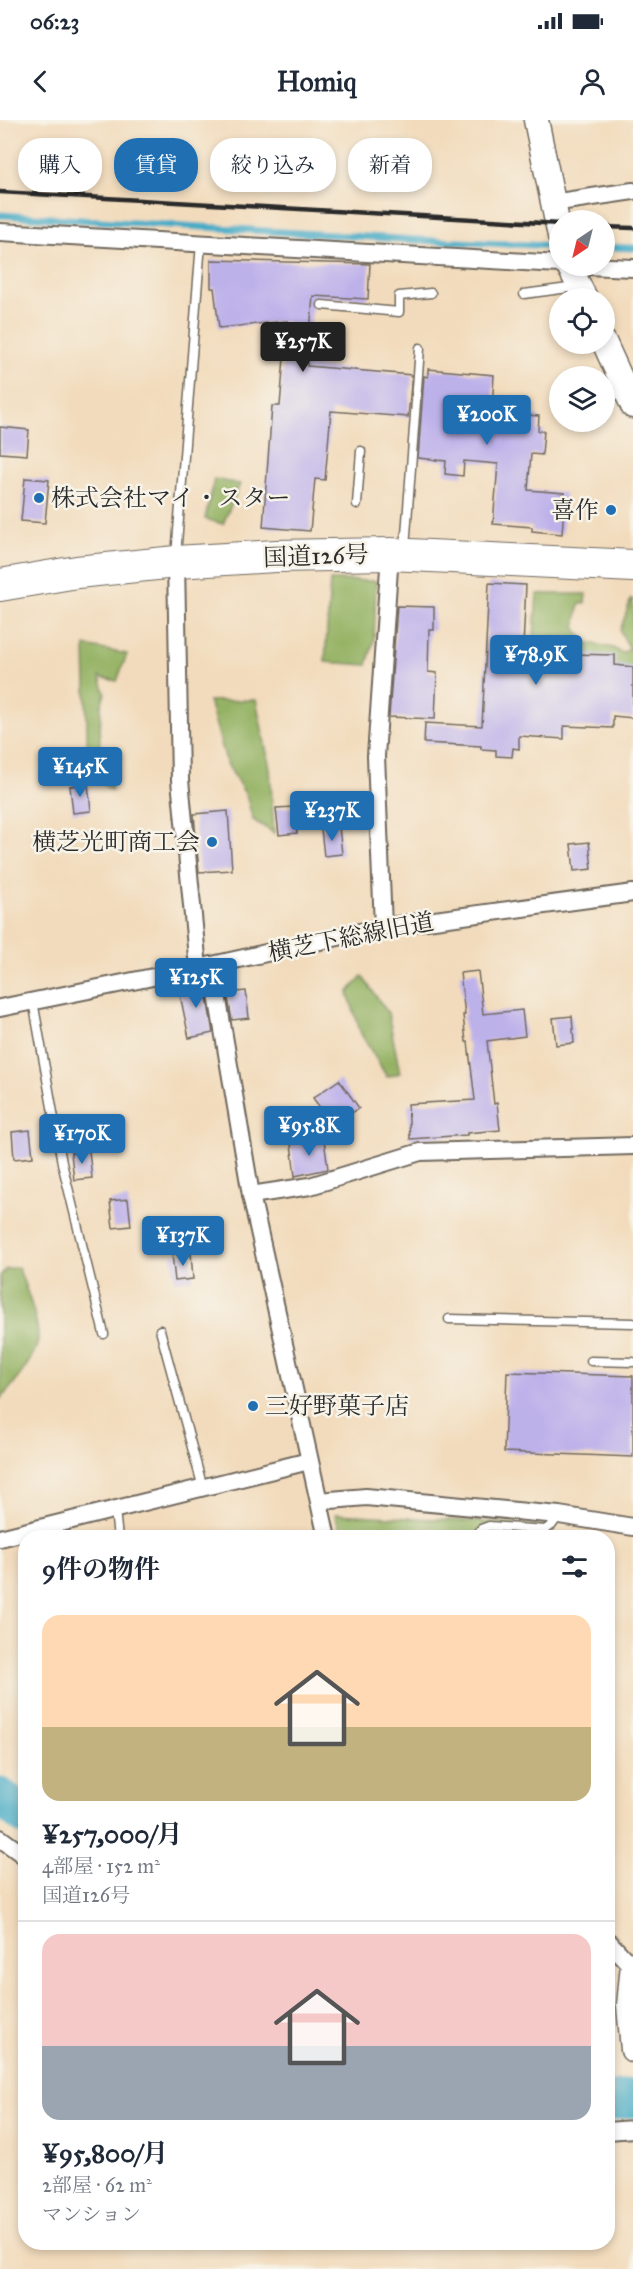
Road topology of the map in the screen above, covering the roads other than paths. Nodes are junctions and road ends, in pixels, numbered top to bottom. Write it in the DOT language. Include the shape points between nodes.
graph roads {
  1 [pos="536,120"];
  2 [pos="633,191"];
  3 [pos="552,203"];
  4 [pos="554,210"];
  5 [pos="0,232"];
  6 [pos="201,243"];
  7 [pos="549,263"];
  8 [pos="633,268"];
  9 [pos="580,279"];
  10 [pos="431,293"];
  11 [pos="524,294"];
  12 [pos="321,305"];
  13 [pos="420,348"];
  14 [pos="609,354"];
  15 [pos="633,406"];
  16 [pos="361,451"];
  17 [pos="357,504"];
  18 [pos="397,554"];
  19 [pos="176,562"];
  20 [pos="633,566"];
  21 [pos="0,585"];
  22 [pos="633,893"];
  23 [pos="383,927"];
  24 [pos="205,966"];
  25 [pos="33,1001"];
  26 [pos="0,1008"];
  27 [pos="633,1146"];
  28 [pos="251,1195"];
  29 [pos="449,1319"];
  30 [pos="633,1323"];
  31 [pos="160,1330"];
  32 [pos="104,1334"];
  33 [pos="591,1361"];
  34 [pos="633,1362"];
  35 [pos="309,1461"];
  36 [pos="203,1488"];
  37 [pos="319,1501"];
  38 [pos="115,1510"];
  39 [pos="559,1515"];
  40 [pos="633,1527"];
  41 [pos="33,1530"];
  42 [pos="117,1530"];
  43 [pos="325,1530"];
  44 [pos="480,1530"];
  45 [pos="545,1530"];
  46 [pos="545,1530"];
  47 [pos="18,1534"];
  48 [pos="0,1538"];
  49 [pos="0,1838"];
  50 [pos="18,1851"];
  51 [pos="615,1948"];
  52 [pos="633,1966"];
  53 [pos="633,2050"];
  54 [pos="633,2129"];
  55 [pos="615,2130"];
  1 -- 3 [label="street"];
  2 -- 3 [label="street"];
  3 -- 4 [label="street"];
  5 -- 6 [label="street"];
  6 -- 7 [label="street"];
  6 -- 19 [label="lane"];
  8 -- 9 [label="street"];
  9 -- 11 [label="lane"];
  10 -- 12 [label="lane" via="399,296 399,312"];
  13 -- 18 [label="lane"];
  14 -- 15 [label="street"];
  16 -- 17 [label="lane"];
  18 -- 19 [label="highway, 国道126号"];
  18 -- 20 [label="highway, 国道126号"];
  18 -- 23 [label="street" via="376,756"];
  19 -- 21 [label="highway, 国道126号"];
  19 -- 24 [label="street" via="180,780"];
  22 -- 23 [label="street, 横芝下総線旧道"];
  23 -- 24 [label="street, 横芝下総線旧道"];
  24 -- 25 [label="street, 横芝下総線旧道"];
  24 -- 28 [label="street"];
  25 -- 26 [label="street, 横芝下総線旧道"];
  25 -- 32 [label="lane" via="62,1163"];
  27 -- 28 [label="street" via="420,1152 310,1186"];
  28 -- 35 [label="street"];
  29 -- 30 [label="lane"];
  31 -- 36 [label="lane"];
  33 -- 34 [label="lane"];
  35 -- 36 [label="street"];
  35 -- 37 [label="street"];
  36 -- 38 [label="street"];
  37 -- 39 [label="street" via="366,1497"];
  37 -- 43 [label="street"];
  38 -- 41 [label="street"];
  38 -- 42 [label="lane"];
  39 -- 40 [label="street"];
  39 -- 45 [label="lane"];
  44 -- 46 [label="lane" via="489,1526"];
  47 -- 48 [label="street"];
  49 -- 50 [label="street"];
  51 -- 52 [label="street"];
  52 -- 53 [label="street" via="629,2006"];
  54 -- 55 [label="street"];
}
